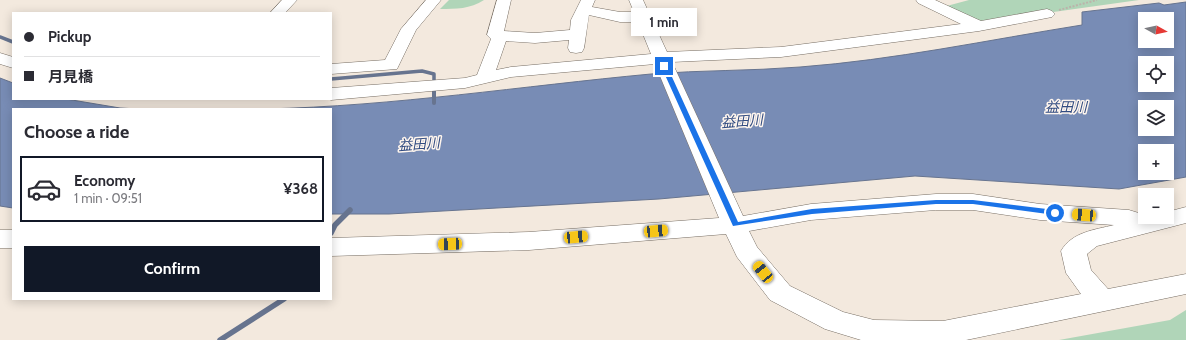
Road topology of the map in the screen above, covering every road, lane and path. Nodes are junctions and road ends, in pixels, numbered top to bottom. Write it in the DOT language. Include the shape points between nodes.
graph roads {
  1 [pos="290,0"];
  2 [pos="434,0"];
  3 [pos="504,0"];
  4 [pos="636,0"];
  5 [pos="923,0"];
  6 [pos="1097,0"];
  7 [pos="586,5"];
  8 [pos="278,12"];
  9 [pos="1047,14"];
  10 [pos="642,17"];
  11 [pos="979,26"];
  12 [pos="577,34"];
  13 [pos="500,36"];
  14 [pos="0,58"];
  15 [pos="661,60"];
  16 [pos="12,63"];
  17 [pos="575,65"];
  18 [pos="332,69"];
  19 [pos="485,76"];
  20 [pos="332,94"];
  21 [pos="1186,215"];
  22 [pos="1174,218"];
  23 [pos="734,221"];
  24 [pos="1138,222"];
  25 [pos="1144,224"];
  26 [pos="0,239"];
  27 [pos="12,239"];
  28 [pos="332,247"];
  29 [pos="1186,284"];
  30 [pos="1102,301"];
  1 -- 8 [label="street"];
  2 -- 18 [label="street" via="409,29 391,65"];
  3 -- 13 [label="street" via="495,35"];
  4 -- 10 [label="street"];
  5 -- 11 [label="street"];
  6 -- 9 [label="path"];
  7 -- 10 [label="street" via="620,17"];
  7 -- 12 [label="street" via="578,20"];
  9 -- 11 [label="street"];
  10 -- 15 [label="street"];
  11 -- 15 [label="street" via="781,52"];
  12 -- 13 [label="street" via="535,38"];
  12 -- 17 [label="street"];
  13 -- 19 [label="street"];
  14 -- 16 [label="street"];
  15 -- 17 [label="street"];
  15 -- 23 [label="street"];
  17 -- 19 [label="street"];
  19 -- 20 [label="street" via="465,83"];
  21 -- 22 [label="street"];
  23 -- 24 [label="street" via="936,202 973,202 1040,212 1129,218"];
  23 -- 28 [label="street" via="529,241"];
  23 -- 30 [label="street" via="746,251 780,293 835,321 874,332 943,333"];
  25 -- 30 [label="street" via="1088,240 1074,251 1079,273"];
  26 -- 27 [label="street"];
  29 -- 30 [label="street"];
}
